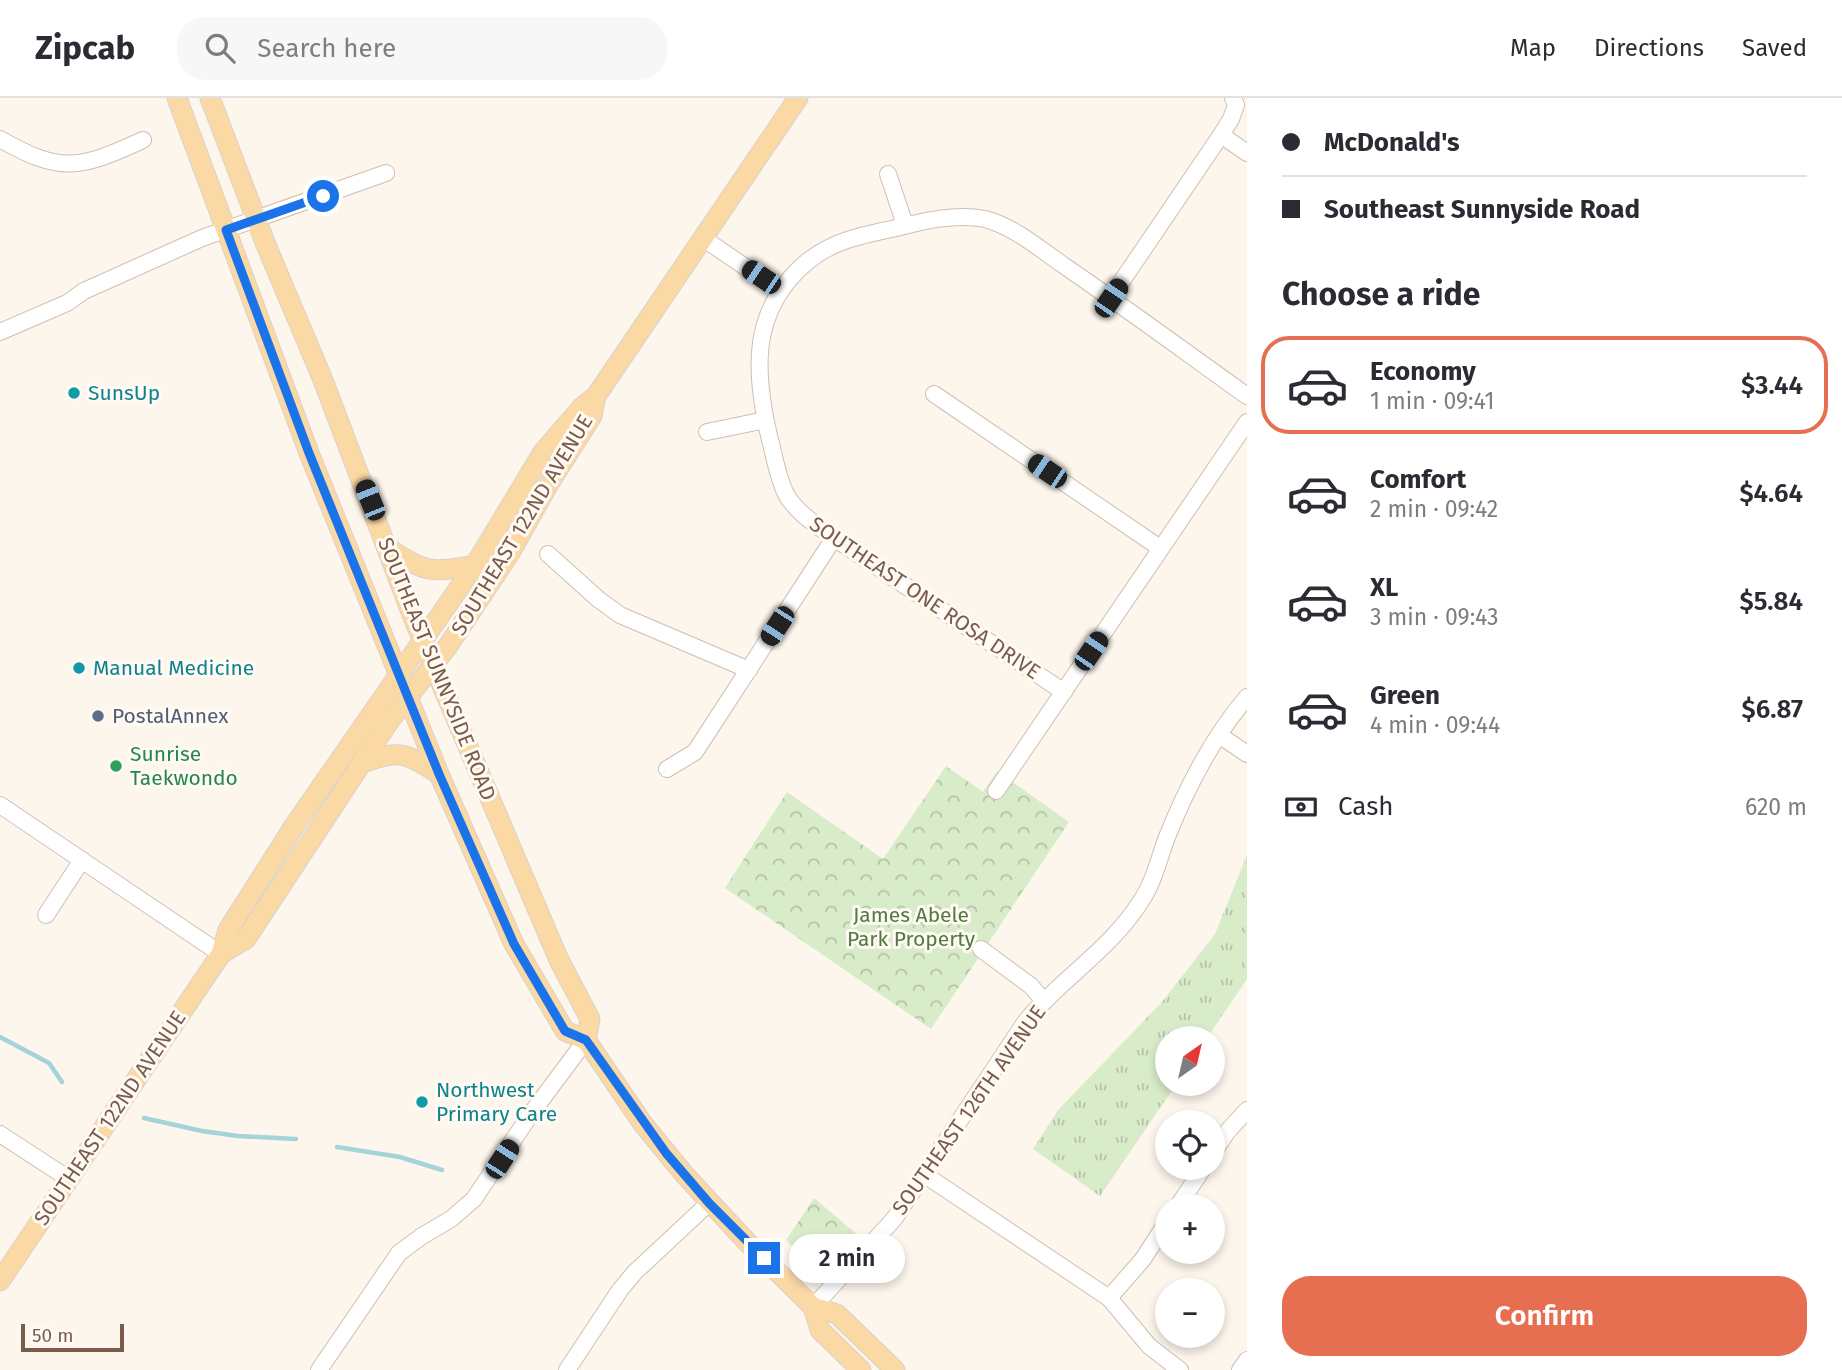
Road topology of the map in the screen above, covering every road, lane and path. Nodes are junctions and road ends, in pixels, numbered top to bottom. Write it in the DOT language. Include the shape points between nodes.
graph roads {
  1 [pos="177,98"];
  2 [pos="210,98"];
  3 [pos="798,98"];
  4 [pos="1233,98"];
  5 [pos="1221,135"];
  6 [pos="0,139"];
  7 [pos="143,140"];
  8 [pos="1247,153"];
  9 [pos="386,173"];
  10 [pos="888,174"];
  11 [pos="256,220"];
  12 [pos="905,225"];
  13 [pos="226,230"];
  14 [pos="704,239"];
  15 [pos="781,291"];
  16 [pos="1111,298"];
  17 [pos="0,332"];
  18 [pos="934,394"];
  19 [pos="596,396"];
  20 [pos="1247,396"];
  21 [pos="765,420"];
  22 [pos="1247,422"];
  23 [pos="707,432"];
  24 [pos="834,538"];
  25 [pos="388,548"];
  26 [pos="1160,548"];
  27 [pos="548,554"];
  28 [pos="475,565"];
  29 [pos="423,642"];
  30 [pos="433,666"];
  31 [pos="749,670"];
  32 [pos="399,675"];
  33 [pos="1064,692"];
  34 [pos="408,697"];
  35 [pos="1247,697"];
  36 [pos="1219,735"];
  37 [pos="1247,754"];
  38 [pos="362,763"];
  39 [pos="667,769"];
  40 [pos="439,774"];
  41 [pos="996,791"];
  42 [pos="0,805"];
  43 [pos="295,826"];
  44 [pos="82,860"];
  45 [pos="277,888"];
  46 [pos="46,915"];
  47 [pos="514,944"];
  48 [pos="981,949"];
  49 [pos="221,954"];
  50 [pos="559,960"];
  51 [pos="1043,1000"];
  52 [pos="586,1040"];
  53 [pos="1247,1110"];
  54 [pos="0,1133"];
  55 [pos="1225,1135"];
  56 [pos="925,1175"];
  57 [pos="69,1179"];
  58 [pos="709,1203"];
  59 [pos="1155,1240"];
  60 [pos="0,1281"];
  61 [pos="1109,1298"];
  62 [pos="813,1307"];
  63 [pos="1247,1360"];
  64 [pos="319,1370"];
  65 [pos="567,1370"];
  66 [pos="861,1370"];
  67 [pos="895,1370"];
  68 [pos="1180,1370"];
  69 [pos="1240,1370"];
  1 -- 13 [label="main road, SOUTHEAST SUNNYSIDE ROAD"];
  2 -- 11 [label="main road, SOUTHEAST SUNNYSIDE ROAD"];
  3 -- 14 [label="main road, SOUTHEAST 122ND AVENUE"];
  4 -- 5 [label="street" via="1236,104"];
  5 -- 8 [label="street"];
  5 -- 16 [label="street"];
  6 -- 7 [label="street" via="26,154 67,164 88,163"];
  9 -- 11 [label="street"];
  10 -- 12 [label="street"];
  11 -- 13 [label="street"];
  11 -- 25 [label="main road, SOUTHEAST SUNNYSIDE ROAD"];
  12 -- 15 [label="street, SOUTHEAST ONE ROSA DRIVE" via="841,240 807,262"];
  12 -- 16 [label="street, SOUTHEAST ONE ROSA DRIVE" via="960,216 1007,227"];
  13 -- 17 [label="street"];
  13 -- 32 [label="main road, SOUTHEAST SUNNYSIDE ROAD"];
  14 -- 15 [label="street"];
  14 -- 19 [label="main road, SOUTHEAST 122ND AVENUE"];
  15 -- 21 [label="street, SOUTHEAST ONE ROSA DRIVE" via="758,348"];
  16 -- 20 [label="street, SOUTHEAST ONE ROSA DRIVE"];
  18 -- 26 [label="street"];
  19 -- 28 [label="main road, SOUTHEAST 122ND AVENUE" via="543,452"];
  19 -- 30 [label="main road, SOUTHEAST 122ND AVENUE" via="592,416 510,553"];
  21 -- 23 [label="street"];
  21 -- 24 [label="street, SOUTHEAST ONE ROSA DRIVE" via="788,496"];
  22 -- 26 [label="street"];
  24 -- 31 [label="street"];
  24 -- 33 [label="street, SOUTHEAST ONE ROSA DRIVE"];
  25 -- 28 [label="main road" via="412,564 438,572"];
  25 -- 29 [label="main road, SOUTHEAST SUNNYSIDE ROAD"];
  26 -- 33 [label="street"];
  27 -- 31 [label="street" via="620,615"];
  28 -- 29 [label="main road, SOUTHEAST 122ND AVENUE"];
  29 -- 30 [label="main road, SOUTHEAST SUNNYSIDE ROAD"];
  29 -- 32 [label="main road, SOUTHEAST 122ND AVENUE"];
  30 -- 34 [label="main road, SOUTHEAST 122ND AVENUE"];
  30 -- 50 [label="main road, SOUTHEAST SUNNYSIDE ROAD"];
  31 -- 39 [label="street" via="695,751"];
  32 -- 34 [label="main road, SOUTHEAST SUNNYSIDE ROAD"];
  32 -- 43 [label="main road, SOUTHEAST 122ND AVENUE"];
  33 -- 41 [label="street"];
  34 -- 38 [label="main road, SOUTHEAST 122ND AVENUE"];
  34 -- 40 [label="main road, SOUTHEAST SUNNYSIDE ROAD"];
  35 -- 36 [label="street, SOUTHEAST 126TH AVENUE"];
  36 -- 37 [label="street"];
  36 -- 51 [label="street, SOUTHEAST 126TH AVENUE" via="1179,807 1144,898 1094,957"];
  38 -- 40 [label="main road" via="401,754"];
  38 -- 45 [label="main road, SOUTHEAST 122ND AVENUE"];
  40 -- 47 [label="main road, SOUTHEAST SUNNYSIDE ROAD"];
  42 -- 44 [label="street"];
  43 -- 45 [label="main road" via="296,839 274,874"];
  43 -- 49 [label="main road, SOUTHEAST 122ND AVENUE" via="228,930"];
  44 -- 46 [label="street"];
  44 -- 49 [label="street"];
  45 -- 49 [label="main road, SOUTHEAST 122ND AVENUE" via="246,939"];
  47 -- 50 [label="main road"];
  47 -- 52 [label="main road, SOUTHEAST SUNNYSIDE ROAD" via="565,1031"];
  48 -- 51 [label="street"];
  49 -- 57 [label="main road, SOUTHEAST 122ND AVENUE"];
  50 -- 52 [label="main road, SOUTHEAST SUNNYSIDE ROAD" via="590,1019"];
  51 -- 56 [label="street, SOUTHEAST 126TH AVENUE"];
  52 -- 58 [label="main road, SOUTHEAST SUNNYSIDE ROAD" via="643,1124"];
  52 -- 64 [label="street" via="474,1199 399,1253"];
  53 -- 55 [label="street"];
  54 -- 57 [label="street"];
  56 -- 61 [label="street"];
  56 -- 62 [label="street, SOUTHEAST 126TH AVENUE" via="887,1228"];
  57 -- 60 [label="main road, SOUTHEAST 122ND AVENUE"];
  58 -- 62 [label="main road, SOUTHEAST SUNNYSIDE ROAD"];
  58 -- 65 [label="street" via="635,1272"];
  59 -- 61 [label="street"];
  61 -- 68 [label="street" via="1149,1346"];
  62 -- 66 [label="main road, SOUTHEAST SUNNYSIDE ROAD" via="820,1329"];
  62 -- 67 [label="main road, SOUTHEAST SUNNYSIDE ROAD" via="837,1314"];
  63 -- 69 [label="street"];
}
